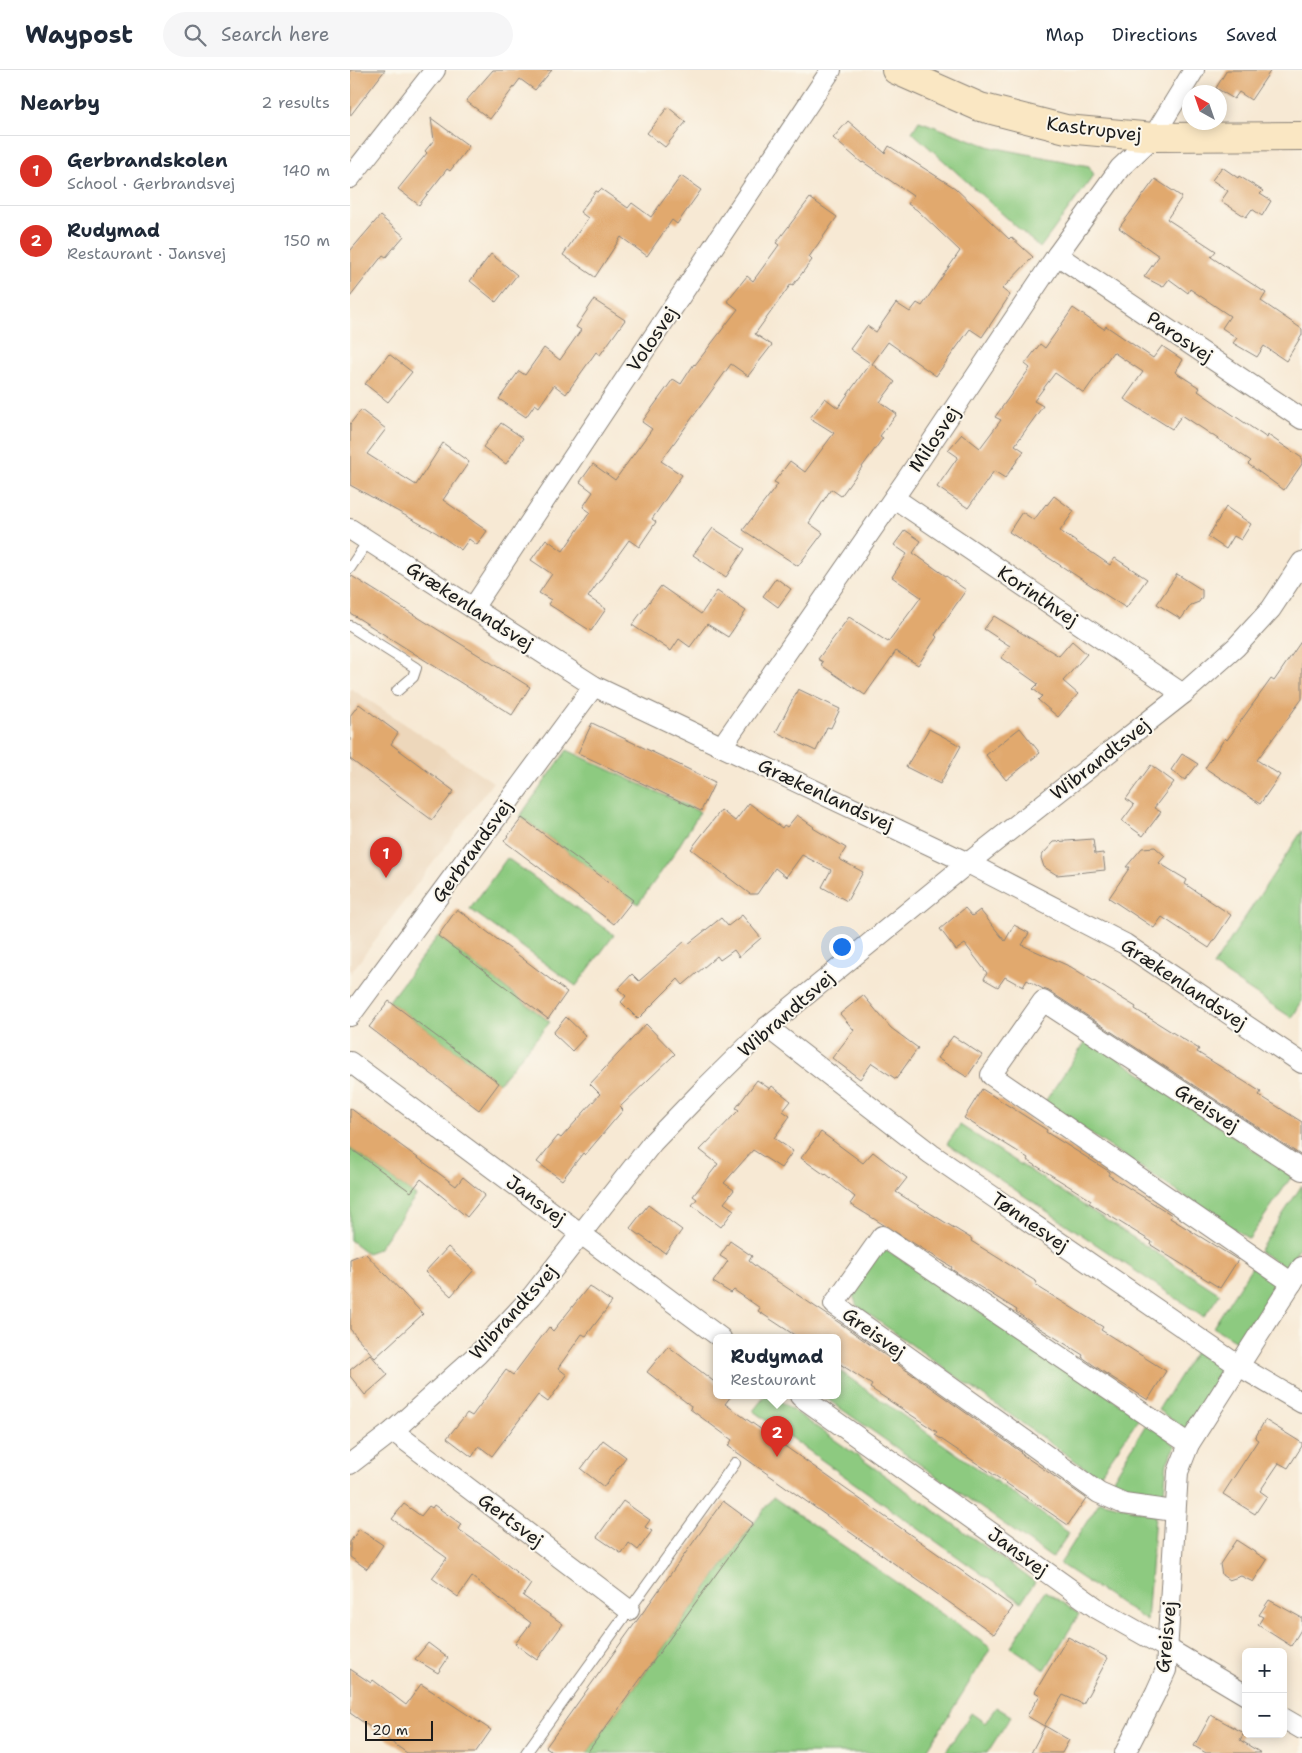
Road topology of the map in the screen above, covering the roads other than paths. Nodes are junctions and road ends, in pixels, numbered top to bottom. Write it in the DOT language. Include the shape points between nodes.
graph roads {
  1 [pos="435,70"];
  2 [pos="831,70"];
  3 [pos="896,70"];
  4 [pos="1194,70"];
  5 [pos="1302,136"];
  6 [pos="1153,137"];
  7 [pos="350,178"];
  8 [pos="1057,256"];
  9 [pos="1302,418"];
  10 [pos="894,498"];
  11 [pos="350,529"];
  12 [pos="368,541"];
  13 [pos="1302,562"];
  14 [pos="350,568"];
  15 [pos="473,608"];
  16 [pos="350,626"];
  17 [pos="594,686"];
  18 [pos="397,691"];
  19 [pos="1183,694"];
  20 [pos="722,746"];
  21 [pos="968,863"];
  22 [pos="350,1016"];
  23 [pos="767,1027"];
  24 [pos="350,1062"];
  25 [pos="1302,1063"];
  26 [pos="1302,1170"];
  27 [pos="581,1234"];
  28 [pos="1297,1275"];
  29 [pos="716,1334"];
  30 [pos="1239,1366"];
  31 [pos="804,1399"];
  32 [pos="1302,1403"];
  33 [pos="393,1431"];
  34 [pos="1189,1444"];
  35 [pos="736,1463"];
  36 [pos="350,1464"];
  37 [pos="1174,1511"];
  38 [pos="629,1610"];
  39 [pos="1167,1648"];
  40 [pos="1243,1693"];
  41 [pos="1287,1720"];
  42 [pos="1302,1729"];
  43 [pos="526,1753"];
  44 [pos="1125,1753"];
  1 -- 7 [label="street"];
  2 -- 15 [label="street, Volosvej"];
  3 -- 6 [label="street, Kastrupvej" via="980,107 1066,129"];
  4 -- 6 [label="street, Milosvej"];
  5 -- 6 [label="street, Kastrupvej"];
  6 -- 8 [label="street, Milosvej" via="1120,168"];
  8 -- 9 [label="street, Parosvej"];
  8 -- 10 [label="street, Milosvej"];
  10 -- 19 [label="street, Korinthvej"];
  10 -- 20 [label="street, Milosvej"];
  11 -- 12 [label="street, Grækenlandsvej"];
  12 -- 14 [label="lane"];
  12 -- 15 [label="street, Grækenlandsvej"];
  13 -- 19 [label="street, Wibrandtsvej" via="1271,609 1236,647"];
  15 -- 17 [label="street, Grækenlandsvej"];
  16 -- 18 [label="lane" via="416,668 412,677"];
  17 -- 20 [label="street, Grækenlandsvej"];
  17 -- 22 [label="street, Gerbrandsvej"];
  19 -- 21 [label="street, Wibrandtsvej"];
  20 -- 21 [label="street, Grækenlandsvej"];
  21 -- 23 [label="street, Wibrandtsvej"];
  21 -- 25 [label="street, Grækenlandsvej" via="1125,944"];
  23 -- 27 [label="street, Wibrandtsvej" via="654,1142"];
  23 -- 30 [label="street, Tønnesvej" via="931,1154"];
  24 -- 27 [label="street, Jansvej"];
  26 -- 28 [label="street, Greisvej" via="1043,1001 991,1075"];
  27 -- 29 [label="street, Jansvej"];
  27 -- 33 [label="street, Wibrandtsvej" via="532,1296 478,1354"];
  28 -- 30 [label="street, Greisvej"];
  30 -- 32 [label="street, Tønnesvej"];
  30 -- 34 [label="street, Greisvej"];
  31 -- 39 [label="street, Jansvej" via="1098,1609"];
  33 -- 36 [label="street, Wibrandtsvej"];
  33 -- 38 [label="street, Gertsvej"];
  34 -- 37 [label="street, Greisvej" via="1178,1472"];
  34 -- 37 [label="street, Greisvej" via="882,1236 834,1304 1099,1493 1124,1504"];
  35 -- 38 [label="lane"];
  37 -- 39 [label="street, Greisvej"];
  38 -- 43 [label="lane"];
  39 -- 40 [label="street, Jansvej"];
  39 -- 44 [label="street, Greisvej" via="1166,1670"];
  41 -- 42 [label="street"];
}
